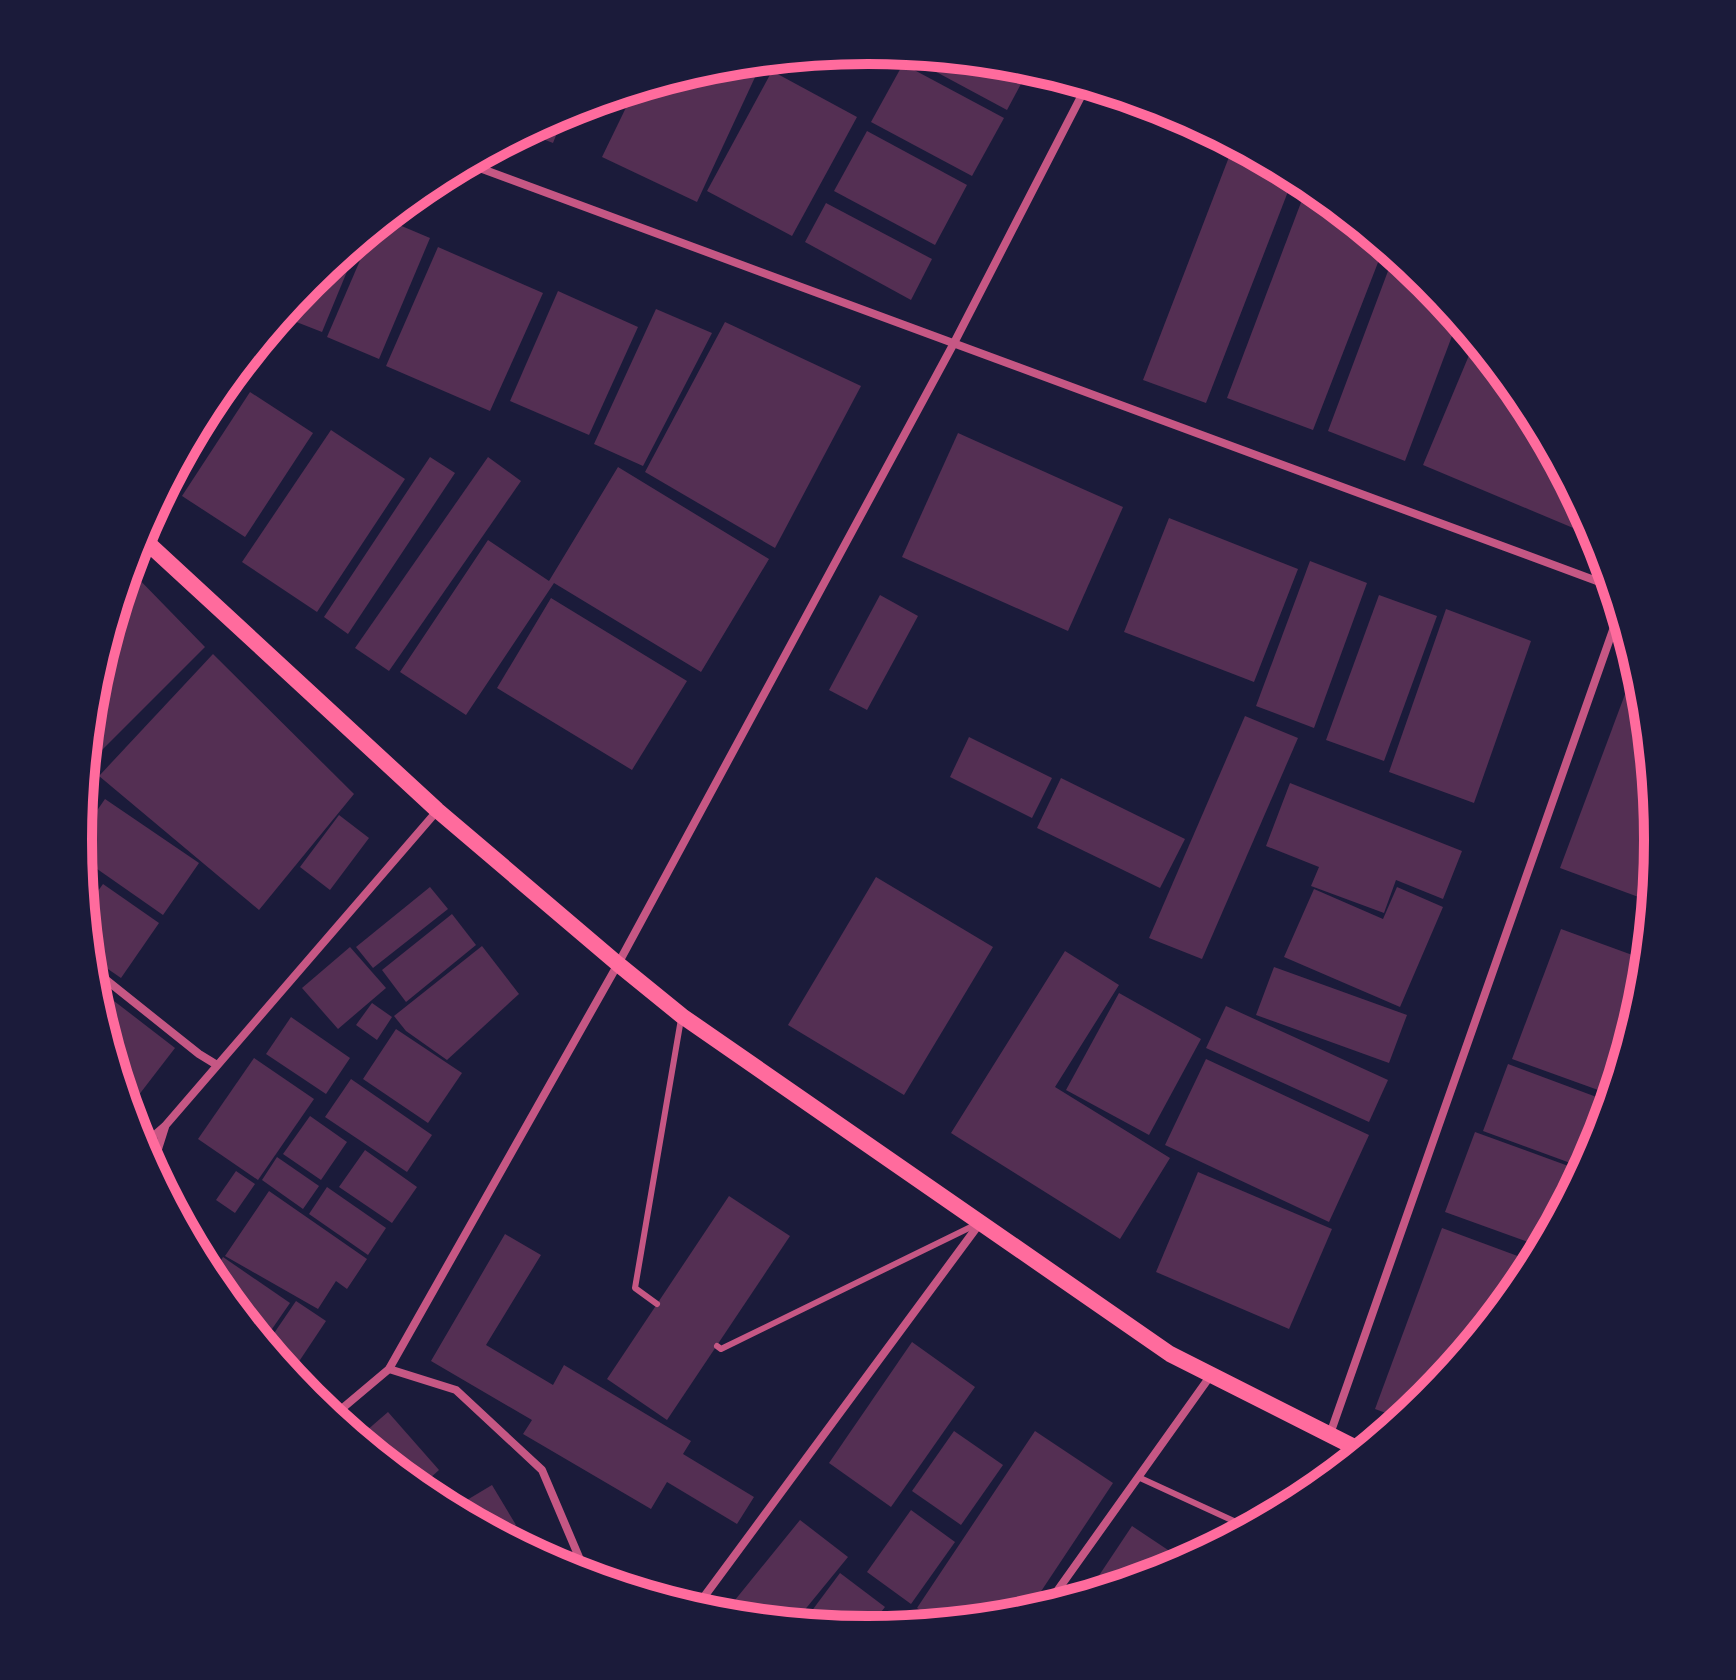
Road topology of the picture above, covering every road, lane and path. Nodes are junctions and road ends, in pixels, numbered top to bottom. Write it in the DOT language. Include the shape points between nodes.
graph roads {
  1 [pos="1082,94"];
  2 [pos="480,168"];
  3 [pos="954,343"];
  4 [pos="150,545"];
  5 [pos="1600,582"];
  6 [pos="1614,627"];
  7 [pos="437,810"];
  8 [pos="618,964"];
  9 [pos="105,979"];
  10 [pos="682,1016"];
  11 [pos="217,1065"];
  12 [pos="165,1126"];
  13 [pos="151,1138"];
  14 [pos="157,1151"];
  15 [pos="980,1223"];
  16 [pos="657,1304"];
  17 [pos="717,1346"];
  18 [pos="389,1369"];
  19 [pos="1212,1374"];
  20 [pos="341,1409"];
  21 [pos="1330,1435"];
  22 [pos="1352,1446"];
  23 [pos="1138,1477"];
  24 [pos="1237,1522"];
  25 [pos="580,1561"];
  26 [pos="1056,1593"];
  27 [pos="703,1598"];
  1 -- 3 [label="street"];
  2 -- 3 [label="street"];
  3 -- 5 [label="street"];
  3 -- 8 [label="street"];
  4 -- 7 [label="main road"];
  6 -- 21 [label="street"];
  7 -- 8 [label="main road"];
  7 -- 11 [label="street"];
  8 -- 10 [label="main road"];
  8 -- 18 [label="street"];
  9 -- 11 [label="street"];
  10 -- 15 [label="main road"];
  10 -- 16 [label="lane" via="635,1288"];
  11 -- 12 [label="street"];
  12 -- 13 [label="street"];
  12 -- 14 [label="street"];
  15 -- 17 [label="lane" via="721,1349"];
  15 -- 19 [label="main road" via="1170,1354"];
  15 -- 27 [label="street"];
  18 -- 20 [label="street"];
  18 -- 25 [label="street" via="456,1390 542,1470"];
  19 -- 21 [label="main road"];
  19 -- 23 [label="street"];
  21 -- 22 [label="main road"];
  23 -- 24 [label="lane"];
  23 -- 26 [label="street"];
}
